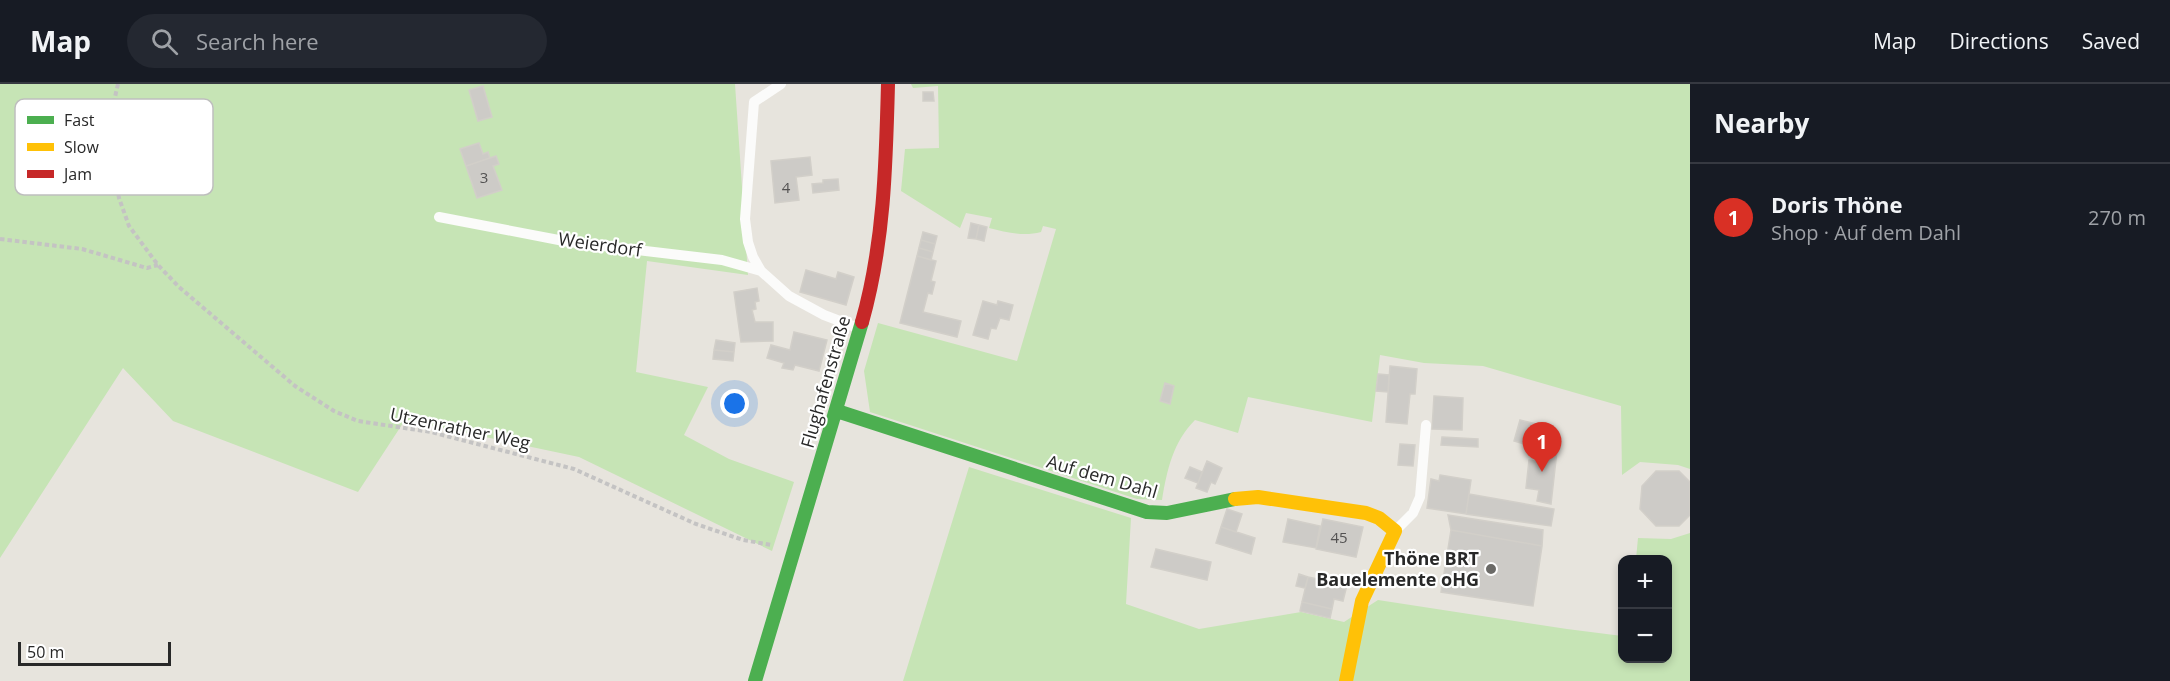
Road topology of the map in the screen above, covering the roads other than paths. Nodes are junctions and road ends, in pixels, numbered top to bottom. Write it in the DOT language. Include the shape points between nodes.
graph roads {
  1 [pos="781,84"];
  2 [pos="888,84"];
  3 [pos="439,217"];
  4 [pos="761,271"];
  5 [pos="861,329"];
  6 [pos="837,411"];
  7 [pos="1426,425"];
  8 [pos="1395,531"];
  9 [pos="755,681"];
  10 [pos="1346,681"];
  1 -- 4 [label="lane, Weierdorf" via="754,102 745,219 748,242"];
  2 -- 5 [label="street, Flughafenstraße" via="885,189"];
  3 -- 4 [label="lane, Weierdorf" via="569,242 722,260"];
  4 -- 5 [label="lane, Weierdorf" via="806,307"];
  5 -- 6 [label="street, Flughafenstraße"];
  6 -- 8 [label="street, Auf dem Dahl" via="1148,512 1167,513 1258,497 1366,513"];
  6 -- 9 [label="street, Flughafenstraße"];
  7 -- 8 [label="lane" via="1420,497 1413,513"];
  8 -- 10 [label="street" via="1362,602"];
}
